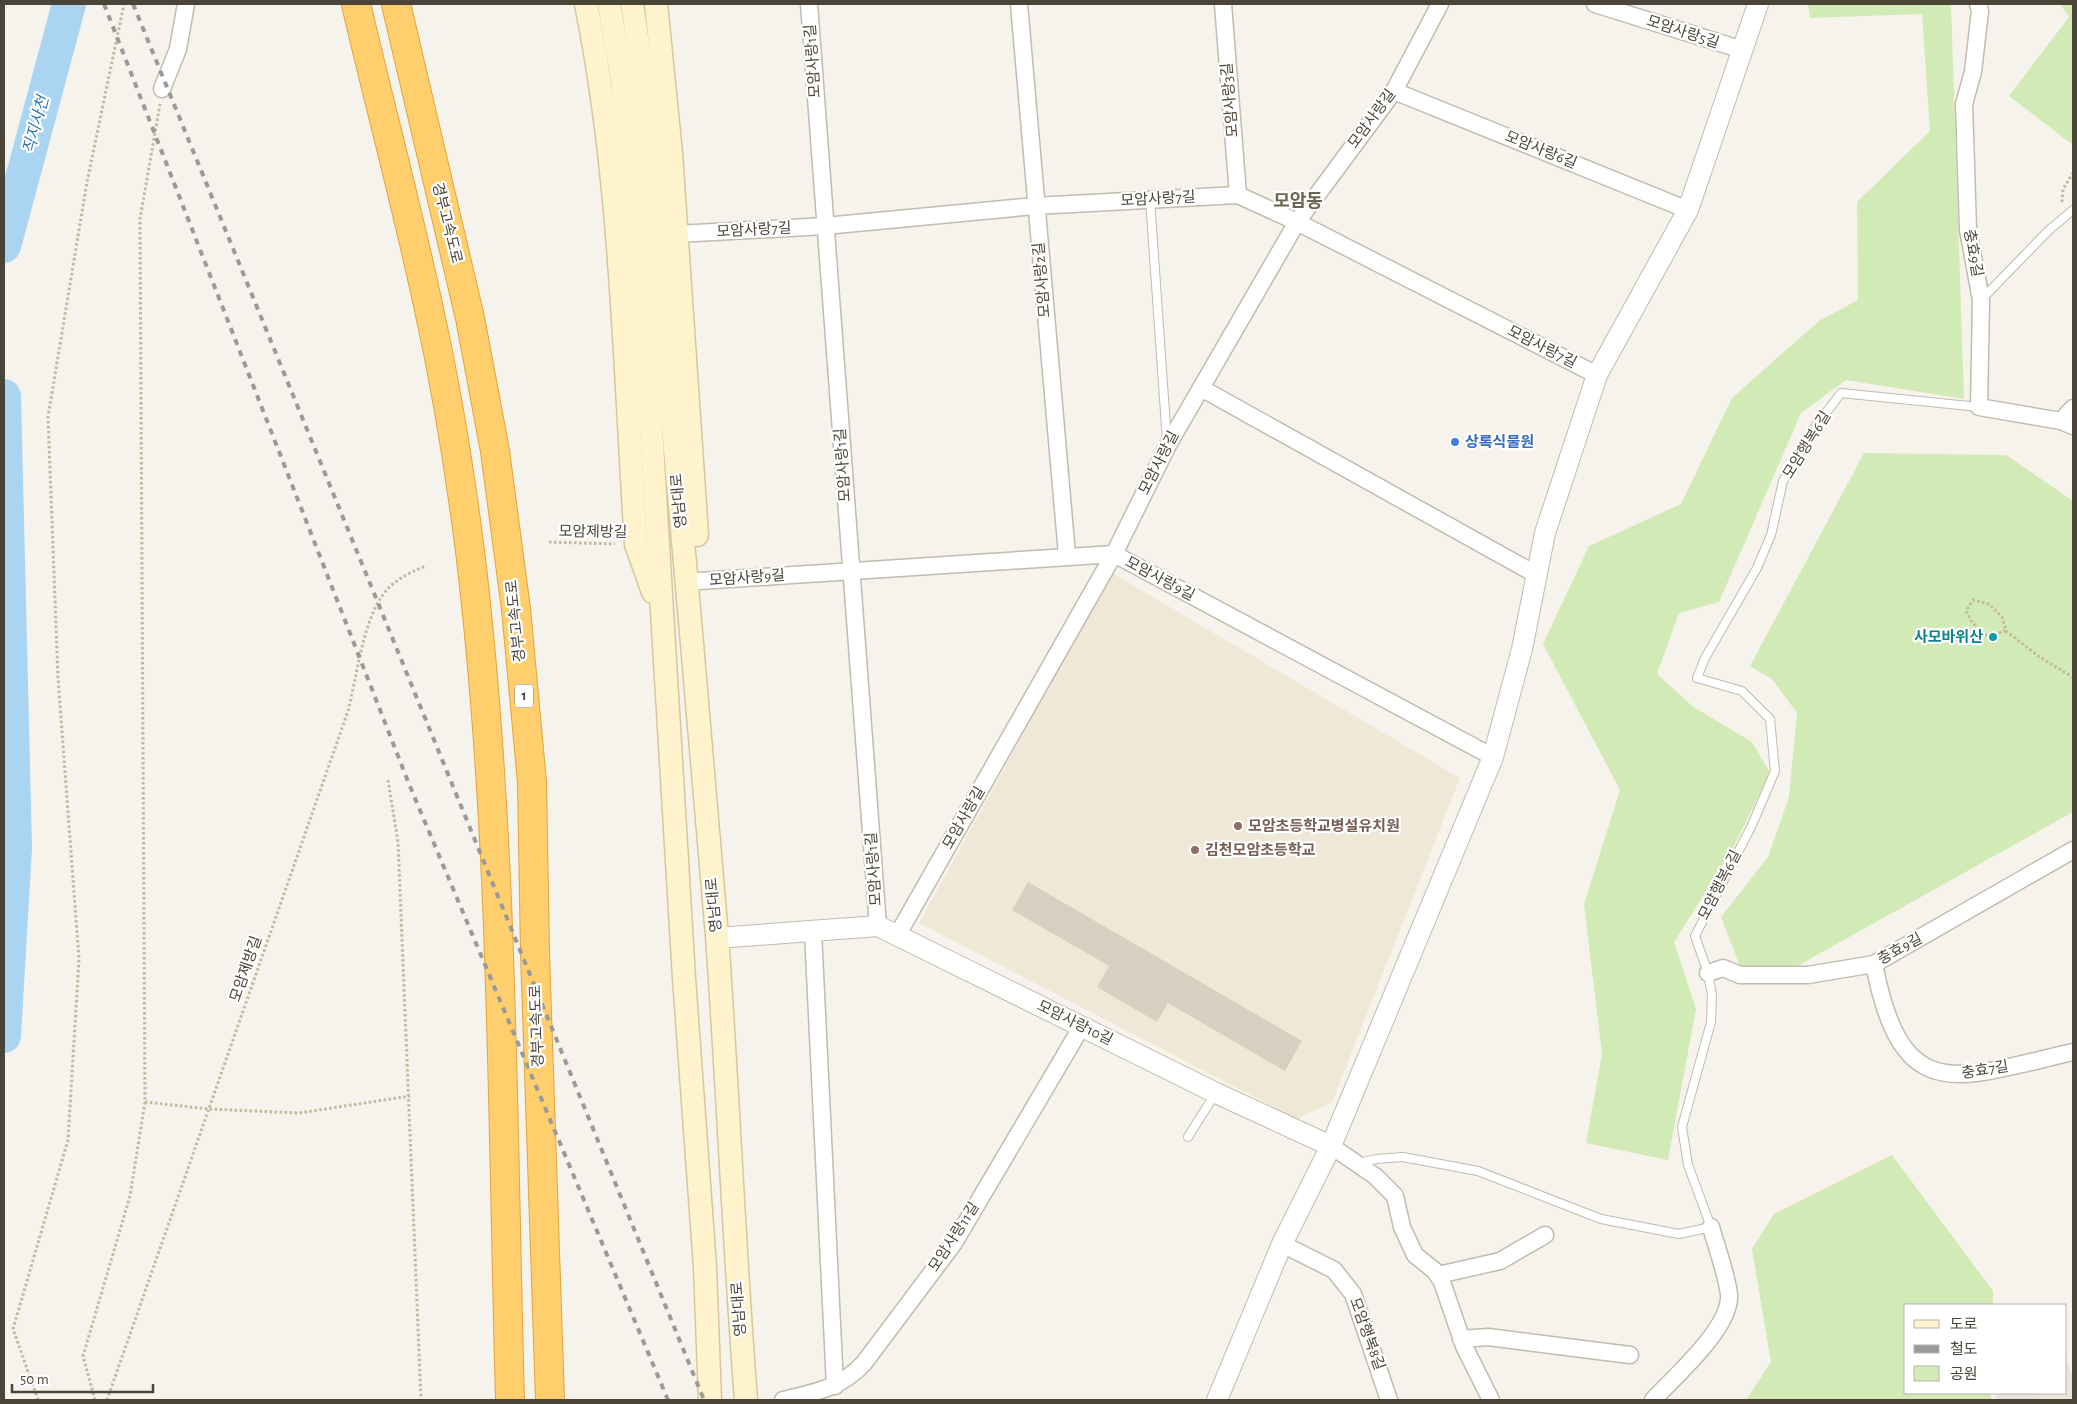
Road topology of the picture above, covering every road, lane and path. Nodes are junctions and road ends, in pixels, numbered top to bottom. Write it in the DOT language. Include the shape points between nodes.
graph roads {
  1 [pos="124,4"];
  2 [pos="186,4"];
  3 [pos="356,4"];
  4 [pos="396,4"];
  5 [pos="586,4"];
  6 [pos="609,4"];
  7 [pos="632,4"];
  8 [pos="656,4"];
  9 [pos="809,4"];
  10 [pos="1019,4"];
  11 [pos="1223,4"];
  12 [pos="1440,4"];
  13 [pos="1595,4"];
  14 [pos="1758,4"];
  15 [pos="1978,4"];
  16 [pos="1743,50"];
  17 [pos="162,89"];
  18 [pos="1394,91"];
  19 [pos="2073,173"];
  20 [pos="1238,195"];
  21 [pos="1150,199"];
  22 [pos="1035,206"];
  23 [pos="1688,210"];
  24 [pos="2073,210"];
  25 [pos="2061,220"];
  26 [pos="1297,222"];
  27 [pos="824,226"];
  28 [pos="677,234"];
  29 [pos="1981,300"];
  30 [pos="1597,376"];
  31 [pos="1201,388"];
  32 [pos="1979,407"];
  33 [pos="2073,408"];
  34 [pos="661,410"];
  35 [pos="2067,423"];
  36 [pos="1168,445"];
  37 [pos="549,542"];
  38 [pos="636,544"];
  39 [pos="1114,554"];
  40 [pos="1067,555"];
  41 [pos="426,566"];
  42 [pos="851,571"];
  43 [pos="1537,575"];
  44 [pos="699,581"];
  45 [pos="662,618"];
  46 [pos="689,625"];
  47 [pos="2006,631"];
  48 [pos="2073,677"];
  49 [pos="1493,757"];
  50 [pos="388,780"];
  51 [pos="2073,850"];
  52 [pos="878,926"];
  53 [pos="813,932"];
  54 [pos="898,934"];
  55 [pos="717,938"];
  56 [pos="1874,964"];
  57 [pos="1708,972"];
  58 [pos="1082,1026"];
  59 [pos="2073,1052"];
  60 [pos="1216,1092"];
  61 [pos="410,1096"];
  62 [pos="145,1102"];
  63 [pos="209,1109"];
  64 [pos="1188,1137"];
  65 [pos="1331,1146"];
  66 [pos="1357,1164"];
  67 [pos="1711,1227"];
  68 [pos="1545,1235"];
  69 [pos="1282,1244"];
  70 [pos="1438,1275"];
  71 [pos="1461,1339"];
  72 [pos="1630,1355"];
  73 [pos="835,1386"];
  74 [pos="38,1400"];
  75 [pos="95,1400"];
  76 [pos="107,1400"];
  77 [pos="421,1400"];
  78 [pos="510,1400"];
  79 [pos="550,1400"];
  80 [pos="710,1400"];
  81 [pos="746,1400"];
  82 [pos="783,1400"];
  83 [pos="1218,1400"];
  84 [pos="1389,1400"];
  85 [pos="1491,1400"];
  86 [pos="1653,1400"];
  1 -- 74 [label="path" via="87,182 48,417 58,678 79,959 68,1140 13,1329"];
  2 -- 17 [label="street" via="178,49"];
  3 -- 78 [label="highway" via="430,314 470,552 481,665 497,934"];
  4 -- 79 [label="highway, 경부고속도로 / 1" via="470,318 494,451 516,609 532,782 534,953"];
  5 -- 38 [label="main road" via="596,53 616,225"];
  6 -- 34 [label="main road" via="622,79"];
  7 -- 34 [label="main road" via="643,74"];
  8 -- 28 [label="main road"];
  9 -- 27 [label="street, 모암사랑1길"];
  10 -- 22 [label="street, 모암사랑2길"];
  11 -- 20 [label="street, 모암사랑3길"];
  12 -- 18 [label="street, 모암사랑길"];
  13 -- 16 [label="street, 모암사랑5길"];
  14 -- 16 [label="street"];
  15 -- 29 [label="street, 충효9길" via="1980,11 1973,72 1964,104 1964,152 1968,230"];
  16 -- 23 [label="street"];
  17 -- 62 [label="path" via="140,219"];
  18 -- 23 [label="street, 모암사랑6길"];
  18 -- 26 [label="street, 모암사랑길"];
  19 -- 25 [label="path" via="2063,189"];
  20 -- 21 [label="street, 모암사랑7길"];
  20 -- 26 [label="street, 모암사랑7길"];
  21 -- 22 [label="street, 모암사랑7길"];
  21 -- 36 [label="lane"];
  22 -- 27 [label="street, 모암사랑7길"];
  22 -- 40 [label="street, 모암사랑2길"];
  23 -- 30 [label="street"];
  24 -- 25 [label="lane"];
  25 -- 29 [label="lane"];
  26 -- 30 [label="street, 모암사랑7길"];
  26 -- 31 [label="street, 모암사랑길"];
  27 -- 28 [label="street, 모암사랑7길"];
  27 -- 42 [label="street, 모암사랑1길"];
  28 -- 44 [label="main road"];
  29 -- 32 [label="street, 충효9길"];
  30 -- 43 [label="street" via="1545,533"];
  31 -- 36 [label="street, 모암사랑길"];
  31 -- 43 [label="street"];
  32 -- 35 [label="street"];
  32 -- 57 [label="lane, 모암행복6길" via="1841,392 1808,435 1783,481 1768,543 1757,568 1704,658 1697,678 1742,691 1770,719 1775,771 1752,825 1695,936"];
  33 -- 35 [label="street"];
  34 -- 45 [label="main road, 영남대로"];
  34 -- 46 [label="main road, 영남대로"];
  36 -- 39 [label="street, 모암사랑길"];
  37 -- 38 [label="path, 모암제방길"];
  38 -- 45 [label="main road"];
  39 -- 40 [label="street, 모암사랑9길"];
  39 -- 49 [label="street, 모암사랑9길"];
  39 -- 54 [label="street, 모암사랑길"];
  40 -- 42 [label="street, 모암사랑9길"];
  41 -- 63 [label="path, 모암제방길" via="408,572 382,595 370,621 348,711"];
  42 -- 44 [label="street, 모암사랑9길"];
  42 -- 52 [label="street, 모암사랑1길"];
  43 -- 49 [label="street" via="1522,649"];
  44 -- 46 [label="main road"];
  45 -- 80 [label="main road, 영남대로" via="706,1267"];
  46 -- 55 [label="main road, 영남대로"];
  47 -- 47 [label="path" via="2002,617 1989,604 1973,600 1966,611 1972,622 1987,636"];
  47 -- 48 [label="path"];
  49 -- 65 [label="street"];
  50 -- 61 [label="path" via="398,842"];
  51 -- 56 [label="street, 충효9길"];
  52 -- 53 [label="street, 모암사랑10길"];
  52 -- 54 [label="street, 모암사랑10길"];
  53 -- 55 [label="street, 모암사랑10길"];
  53 -- 73 [label="street"];
  54 -- 58 [label="street, 모암사랑10길"];
  55 -- 81 [label="main road, 영남대로"];
  56 -- 57 [label="street, 충효9길" via="1808,976 1740,976 1723,968"];
  56 -- 59 [label="street, 충효7길" via="1881,1003 1896,1037 1917,1061 1930,1069 1943,1074 1968,1075"];
  57 -- 67 [label="lane, 모암행복6길" via="1712,995 1711,1022 1682,1127 1688,1165"];
  58 -- 60 [label="street, 모암사랑10길"];
  58 -- 73 [label="street, 모암사랑11길" via="954,1243 864,1363"];
  60 -- 64 [label="lane"];
  60 -- 65 [label="street, 모암사랑10길"];
  61 -- 63 [label="path" via="299,1113"];
  61 -- 77 [label="path"];
  62 -- 63 [label="path"];
  62 -- 75 [label="path" via="130,1196 83,1356"];
  63 -- 76 [label="path, 모암제방길"];
  65 -- 66 [label="street"];
  65 -- 69 [label="street"];
  66 -- 67 [label="lane" via="1404,1157 1478,1172 1601,1219 1679,1234"];
  66 -- 70 [label="street" via="1375,1176 1394,1196 1402,1227 1415,1255"];
  67 -- 86 [label="street" via="1729,1295 1727,1314 1713,1336"];
  68 -- 70 [label="street" via="1500,1261"];
  69 -- 83 [label="street"];
  69 -- 84 [label="street, 모암행복8길" via="1334,1270 1353,1294"];
  70 -- 71 [label="street"];
  71 -- 72 [label="street" via="1488,1337"];
  71 -- 85 [label="street"];
  73 -- 82 [label="street, 모암사랑11길"];
}
